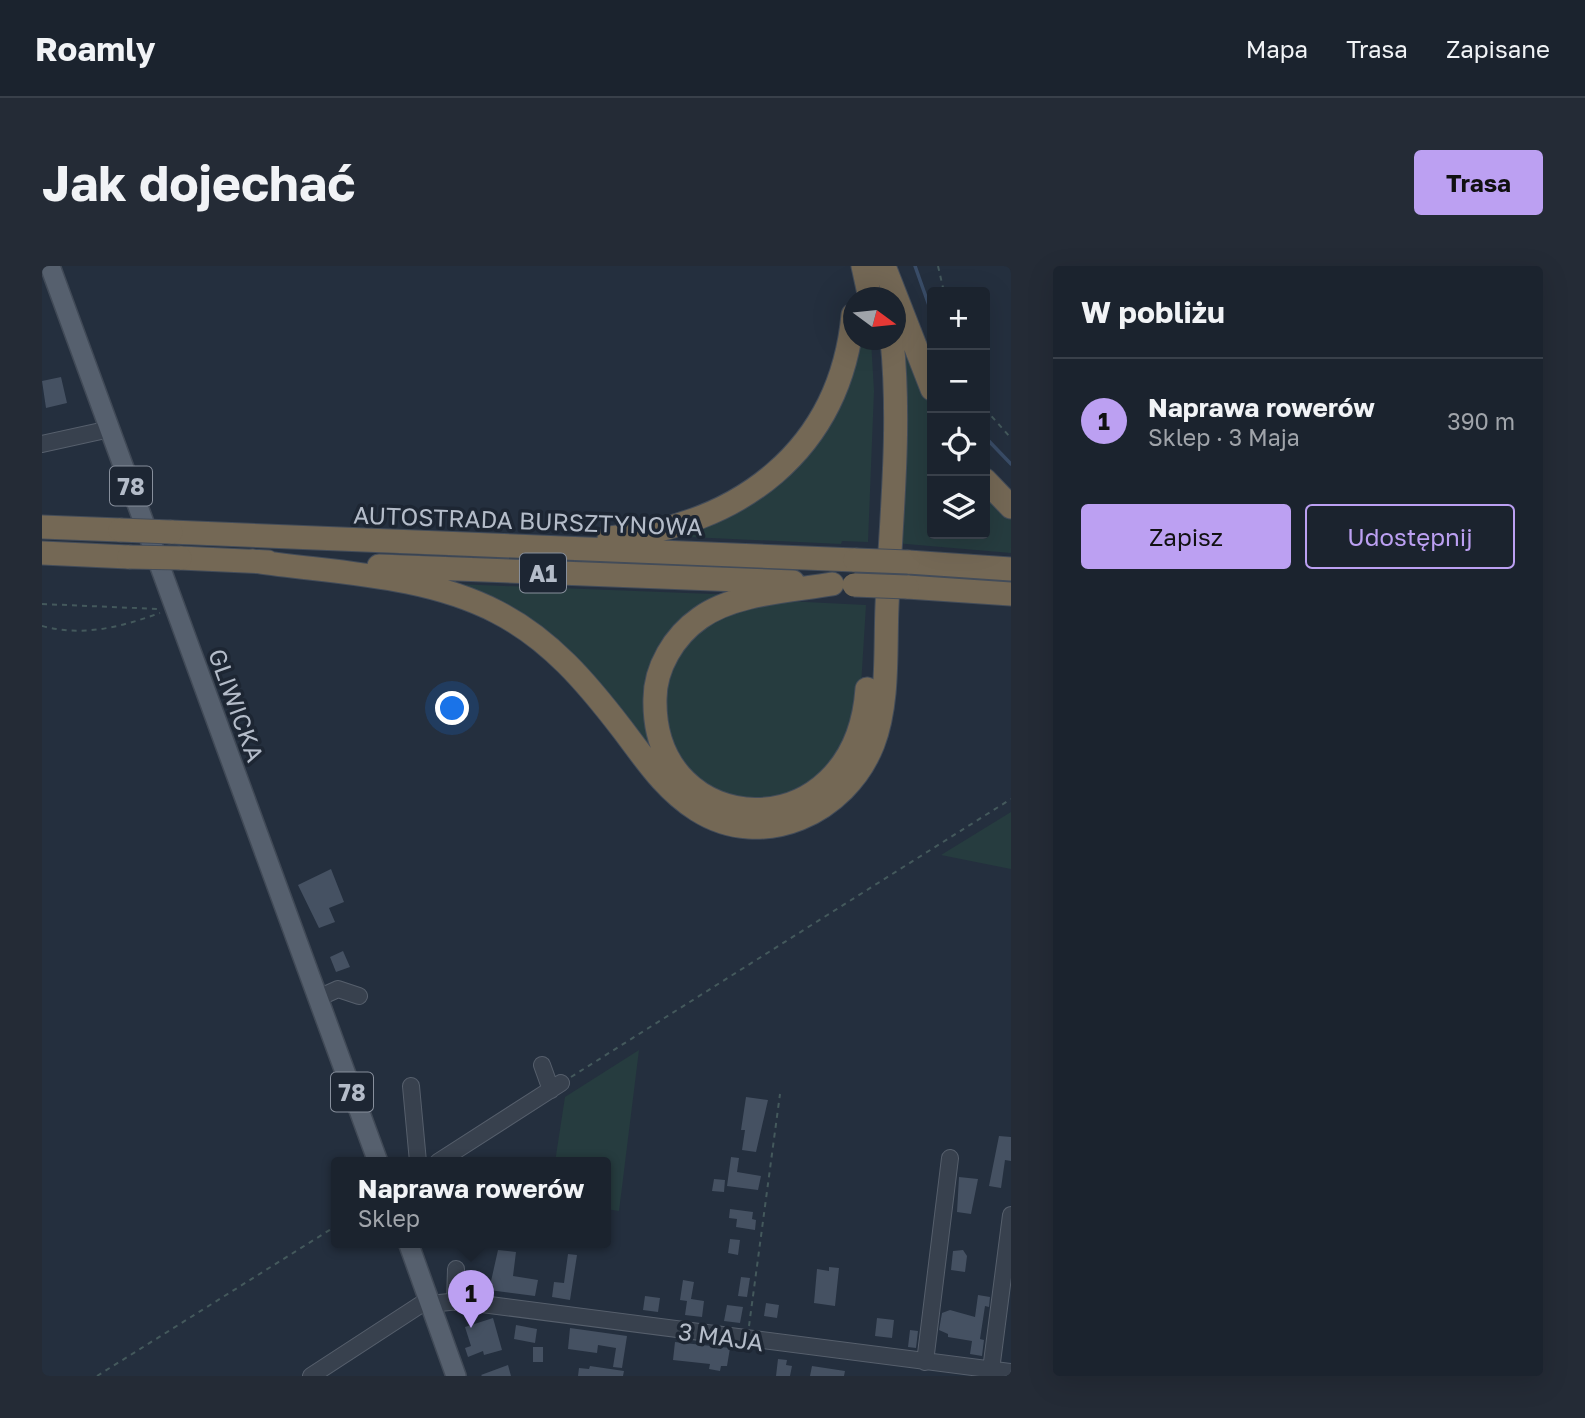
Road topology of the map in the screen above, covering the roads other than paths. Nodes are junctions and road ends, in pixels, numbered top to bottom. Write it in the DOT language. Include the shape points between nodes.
graph roads {
  1 [pos="853,266"];
  2 [pos="863,266"];
  3 [pos="882,266"];
  4 [pos="48,272"];
  5 [pos="854,287"];
  6 [pos="868,287"];
  7 [pos="885,287"];
  8 [pos="848,350"];
  9 [pos="878,350"];
  10 [pos="893,350"];
  11 [pos="927,377"];
  12 [pos="110,429"];
  13 [pos="42,444"];
  14 [pos="990,485"];
  15 [pos="1011,507"];
  16 [pos="42,527"];
  17 [pos="524,546"];
  18 [pos="42,553"];
  19 [pos="253,561"];
  20 [pos="1011,569"];
  21 [pos="843,584"];
  22 [pos="1011,594"];
  23 [pos="359,996"];
  24 [pos="318,998"];
  25 [pos="542,1065"];
  26 [pos="411,1086"];
  27 [pos="376,1157"];
  28 [pos="418,1157"];
  29 [pos="446,1157"];
  30 [pos="950,1158"];
  31 [pos="1011,1214"];
  32 [pos="410,1248"];
  33 [pos="456,1269"];
  34 [pos="455,1302"];
  35 [pos="430,1303"];
  36 [pos="925,1362"];
  37 [pos="991,1370"];
  38 [pos="1011,1372"];
  39 [pos="311,1376"];
  40 [pos="456,1376"];
  1 -- 5 [label="highway"];
  2 -- 6 [label="highway"];
  3 -- 7 [label="highway"];
  3 -- 11 [label="highway"];
  4 -- 12 [label="main road, GLIWICKA / 78"];
  8 -- 17 [label="highway" via="826,411 807,440 750,495 674,528"];
  9 -- 21 [label="highway" via="878,462 866,703 858,737 833,778 796,803 750,809 707,797 689,785 672,766 654,714 655,688 664,661 680,636 700,618 727,605"];
  10 -- 19 [label="highway" via="896,411 879,716 874,741 846,789 799,820 748,827 699,812 658,776 562,657 497,612 411,584"];
  12 -- 13 [label="street"];
  12 -- 24 [label="main road, GLIWICKA / 78"];
  14 -- 15 [label="highway"];
  16 -- 17 [label="highway, AUTOSTRADA BURSZTYNOWA / A1, bridge"];
  17 -- 20 [label="highway, AUTOSTRADA BURSZTYNOWA / A1, bridge"];
  18 -- 19 [label="highway, A1, bridge"];
  19 -- 21 [label="highway, A1"];
  21 -- 22 [label="highway, A1, bridge"];
  23 -- 24 [label="street" via="338,989"];
  24 -- 27 [label="main road, GLIWICKA / 78"];
  25 -- 29 [label="street" via="556,1086"];
  26 -- 28 [label="street"];
  30 -- 36 [label="street"];
  31 -- 37 [label="street"];
  32 -- 35 [label="main road"];
  33 -- 34 [label="street"];
  34 -- 35 [label="street, 3 MAJA"];
  34 -- 36 [label="street, 3 MAJA"];
  35 -- 39 [label="street" via="420,1305"];
  35 -- 40 [label="main road"];
  36 -- 37 [label="street, 3 MAJA"];
  37 -- 38 [label="street, 3 MAJA"];
}
